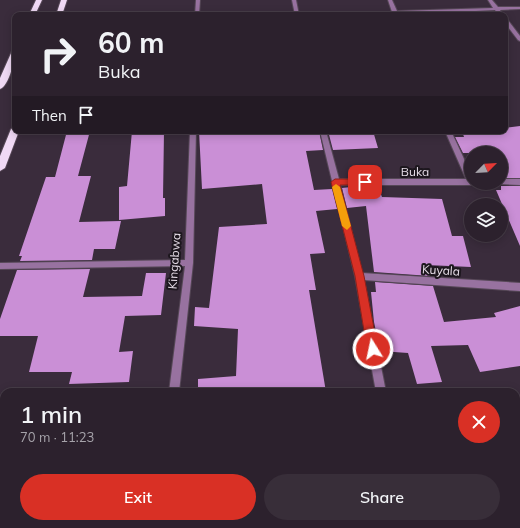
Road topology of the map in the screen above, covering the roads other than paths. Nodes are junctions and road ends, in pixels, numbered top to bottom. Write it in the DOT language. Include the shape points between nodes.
graph roads {
  1 [pos="39,0"];
  2 [pos="64,0"];
  3 [pos="198,0"];
  4 [pos="294,0"];
  5 [pos="390,0"];
  6 [pos="490,0"];
  7 [pos="520,8"];
  8 [pos="497,9"];
  9 [pos="33,12"];
  10 [pos="59,12"];
  11 [pos="197,12"];
  12 [pos="296,12"];
  13 [pos="395,12"];
  14 [pos="436,12"];
  15 [pos="499,12"];
  16 [pos="508,24"];
  17 [pos="520,39"];
  18 [pos="12,60"];
  19 [pos="0,87"];
  20 [pos="13,134"];
  21 [pos="193,134"];
  22 [pos="324,134"];
  23 [pos="449,134"];
  24 [pos="464,166"];
  25 [pos="0,168"];
  26 [pos="335,182"];
  27 [pos="464,182"];
  28 [pos="508,182"];
  29 [pos="520,182"];
  30 [pos="189,263"];
  31 [pos="0,266"];
  32 [pos="359,276"];
  33 [pos="520,287"];
  34 [pos="174,388"];
  35 [pos="379,388"];
  1 -- 9 [label="highway"];
  2 -- 10 [label="highway"];
  3 -- 11 [label="street"];
  4 -- 12 [label="street"];
  5 -- 13 [label="street"];
  6 -- 8 [label="street"];
  7 -- 8 [label="street"];
  8 -- 14 [label="street"];
  8 -- 15 [label="street"];
  16 -- 17 [label="street"];
  18 -- 19 [label="highway"];
  20 -- 25 [label="highway"];
  21 -- 30 [label="street, Kingabwa"];
  22 -- 26 [label="street"];
  23 -- 24 [label="street"];
  26 -- 27 [label="street, Buka"];
  26 -- 32 [label="street"];
  28 -- 29 [label="street"];
  30 -- 31 [label="street"];
  30 -- 34 [label="street, Kingabwa"];
  32 -- 33 [label="street, Kuyala"];
  32 -- 35 [label="street"];
}
